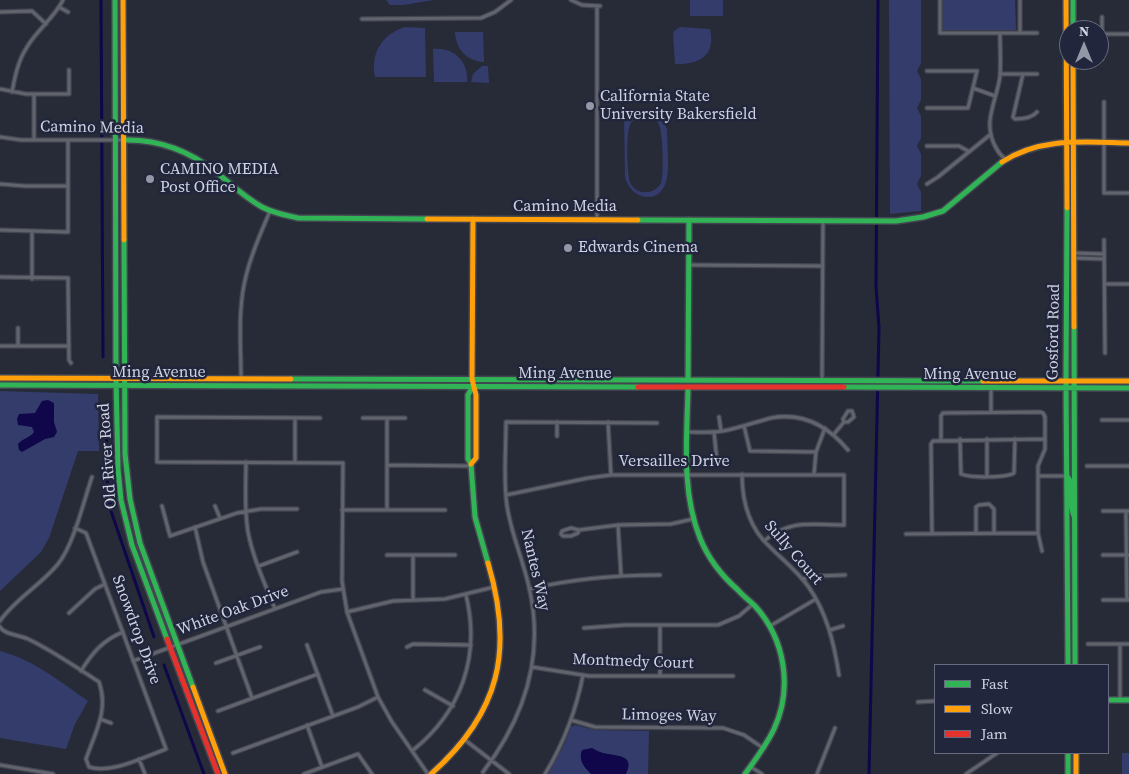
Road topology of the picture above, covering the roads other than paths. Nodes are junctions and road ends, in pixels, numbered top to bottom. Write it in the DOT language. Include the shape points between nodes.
graph roads {
  1 [pos="63,0"];
  2 [pos="115,0"];
  3 [pos="123,0"];
  4 [pos="511,0"];
  5 [pos="571,0"];
  6 [pos="940,0"];
  7 [pos="1020,0"];
  8 [pos="1066,0"];
  9 [pos="1073,0"];
  10 [pos="59,7"];
  11 [pos="0,12"];
  12 [pos="68,12"];
  13 [pos="362,18"];
  14 [pos="1073,20"];
  15 [pos="46,24"];
  16 [pos="1000,33"];
  17 [pos="1020,33"];
  18 [pos="1037,33"];
  19 [pos="1109,34"];
  20 [pos="1129,34"];
  21 [pos="69,70"];
  22 [pos="1073,70"];
  23 [pos="927,71"];
  24 [pos="1000,74"];
  25 [pos="1023,74"];
  26 [pos="1037,74"];
  27 [pos="973,88"];
  28 [pos="0,89"];
  29 [pos="12,92"];
  30 [pos="34,94"];
  31 [pos="995,96"];
  32 [pos="1104,102"];
  33 [pos="927,108"];
  34 [pos="1037,112"];
  35 [pos="991,134"];
  36 [pos="0,137"];
  37 [pos="34,140"];
  38 [pos="68,140"];
  39 [pos="116,140"];
  40 [pos="124,140"];
  41 [pos="1070,142"];
  42 [pos="1104,143"];
  43 [pos="1128,143"];
  44 [pos="927,146"];
  45 [pos="968,151"];
  46 [pos="1006,159"];
  47 [pos="0,184"];
  48 [pos="927,184"];
  49 [pos="68,186"];
  50 [pos="1129,193"];
  51 [pos="270,211"];
  52 [pos="473,219"];
  53 [pos="597,220"];
  54 [pos="689,220"];
  55 [pos="823,220"];
  56 [pos="0,230"];
  57 [pos="32,232"];
  58 [pos="1104,240"];
  59 [pos="1104,254"];
  60 [pos="1074,256"];
  61 [pos="1104,259"];
  62 [pos="689,265"];
  63 [pos="822,266"];
  64 [pos="0,277"];
  65 [pos="32,279"];
  66 [pos="1104,284"];
  67 [pos="1129,284"];
  68 [pos="18,328"];
  69 [pos="0,346"];
  70 [pos="18,346"];
  71 [pos="69,346"];
  72 [pos="1104,353"];
  73 [pos="71,363"];
  74 [pos="0,378"];
  75 [pos="116,378"];
  76 [pos="125,378"];
  77 [pos="241,378"];
  78 [pos="472,379"];
  79 [pos="688,380"];
  80 [pos="822,380"];
  81 [pos="1066,381"];
  82 [pos="1074,381"];
  83 [pos="1129,381"];
  84 [pos="0,385"];
  85 [pos="116,385"];
  86 [pos="125,385"];
  87 [pos="472,386"];
  88 [pos="688,388"];
  89 [pos="794,388"];
  90 [pos="1066,388"];
  91 [pos="1074,388"];
  92 [pos="1129,388"];
  93 [pos="991,389"];
  94 [pos="991,412"];
  95 [pos="719,417"];
  96 [pos="295,418"];
  97 [pos="320,418"];
  98 [pos="363,418"];
  99 [pos="387,418"];
  100 [pos="405,418"];
  101 [pos="1102,420"];
  102 [pos="1129,420"];
  103 [pos="557,422"];
  104 [pos="608,422"];
  105 [pos="844,422"];
  106 [pos="657,423"];
  107 [pos="744,426"];
  108 [pos="825,428"];
  109 [pos="688,432"];
  110 [pos="714,432"];
  111 [pos="721,432"];
  112 [pos="834,434"];
  113 [pos="557,436"];
  114 [pos="987,439"];
  115 [pos="1015,439"];
  116 [pos="1045,439"];
  117 [pos="941,440"];
  118 [pos="960,440"];
  119 [pos="848,450"];
  120 [pos="816,452"];
  121 [pos="717,461"];
  122 [pos="246,462"];
  123 [pos="295,462"];
  124 [pos="387,465"];
  125 [pos="471,465"];
  126 [pos="1088,466"];
  127 [pos="1129,466"];
  128 [pos="611,474"];
  129 [pos="688,474"];
  130 [pos="742,474"];
  131 [pos="814,474"];
  132 [pos="987,476"];
  133 [pos="1038,476"];
  134 [pos="1067,476"];
  135 [pos="92,478"];
  136 [pos="506,495"];
  137 [pos="162,506"];
  138 [pos="215,506"];
  139 [pos="297,509"];
  140 [pos="342,510"];
  141 [pos="387,510"];
  142 [pos="445,510"];
  143 [pos="1128,510"];
  144 [pos="246,511"];
  145 [pos="1103,511"];
  146 [pos="1075,517"];
  147 [pos="220,518"];
  148 [pos="693,519"];
  149 [pos="618,525"];
  150 [pos="195,527"];
  151 [pos="74,528"];
  152 [pos="579,530"];
  153 [pos="994,533"];
  154 [pos="1038,533"];
  155 [pos="906,534"];
  156 [pos="932,534"];
  157 [pos="976,534"];
  158 [pos="764,540"];
  159 [pos="1042,551"];
  160 [pos="297,552"];
  161 [pos="387,555"];
  162 [pos="413,555"];
  163 [pos="455,555"];
  164 [pos="1103,555"];
  165 [pos="1128,555"];
  166 [pos="259,566"];
  167 [pos="621,575"];
  168 [pos="660,575"];
  169 [pos="845,575"];
  170 [pos="802,579"];
  171 [pos="105,584"];
  172 [pos="494,588"];
  173 [pos="343,589"];
  174 [pos="530,589"];
  175 [pos="466,596"];
  176 [pos="816,599"];
  177 [pos="413,600"];
  178 [pos="1103,600"];
  179 [pos="1128,600"];
  180 [pos="753,604"];
  181 [pos="275,609"];
  182 [pos="347,612"];
  183 [pos="69,613"];
  184 [pos="1,620"];
  185 [pos="660,625"];
  186 [pos="770,626"];
  187 [pos="843,626"];
  188 [pos="0,627"];
  189 [pos="226,627"];
  190 [pos="584,628"];
  191 [pos="830,630"];
  192 [pos="123,632"];
  193 [pos="1088,644"];
  194 [pos="1120,644"];
  195 [pos="1129,644"];
  196 [pos="176,645"];
  197 [pos="307,645"];
  198 [pos="471,645"];
  199 [pos="170,647"];
  200 [pos="260,647"];
  201 [pos="407,647"];
  202 [pos="237,656"];
  203 [pos="133,661"];
  204 [pos="216,663"];
  205 [pos="1068,664"];
  206 [pos="1075,664"];
  207 [pos="532,667"];
  208 [pos="81,671"];
  209 [pos="318,674"];
  210 [pos="583,675"];
  211 [pos="839,675"];
  212 [pos="660,676"];
  213 [pos="733,676"];
  214 [pos="425,690"];
  215 [pos="378,697"];
  216 [pos="252,698"];
  217 [pos="1109,700"];
  218 [pos="1120,700"];
  219 [pos="1129,700"];
  220 [pos="934,701"];
  221 [pos="918,702"];
  222 [pos="453,706"];
  223 [pos="218,711"];
  224 [pos="333,716"];
  225 [pos="100,720"];
  226 [pos="572,720"];
  227 [pos="111,723"];
  228 [pos="307,726"];
  229 [pos="835,728"];
  230 [pos="465,740"];
  231 [pos="763,748"];
  232 [pos="412,751"];
  233 [pos="233,753"];
  234 [pos="996,754"];
  235 [pos="1068,754"];
  236 [pos="1076,754"];
  237 [pos="139,759"];
  238 [pos="492,760"];
  239 [pos="0,766"];
  240 [pos="750,766"];
  241 [pos="322,767"];
  242 [pos="483,772"];
  243 [pos="53,774"];
  244 [pos="145,774"];
  245 [pos="218,774"];
  246 [pos="225,774"];
  247 [pos="304,774"];
  248 [pos="372,774"];
  249 [pos="429,774"];
  250 [pos="509,774"];
  251 [pos="545,774"];
  252 [pos="745,774"];
  253 [pos="762,774"];
  254 [pos="817,774"];
  255 [pos="966,774"];
  256 [pos="1068,774"];
  257 [pos="1076,774"];
  1 -- 10 [label="street"];
  2 -- 39 [label="main road, Old River Road"];
  3 -- 40 [label="main road, Old River Road"];
  4 -- 13 [label="street" via="481,18"];
  5 -- 53 [label="street" via="582,5 599,6"];
  6 -- 16 [label="street" via="940,34"];
  7 -- 17 [label="street"];
  8 -- 41 [label="main road, Gosford Road"];
  9 -- 14 [label="main road"];
  10 -- 12 [label="street"];
  10 -- 15 [label="street"];
  11 -- 15 [label="street" via="32,12"];
  15 -- 29 [label="street" via="23,54"];
  16 -- 17 [label="street"];
  16 -- 24 [label="street"];
  17 -- 18 [label="street"];
  19 -- 20 [label="street"];
  21 -- 30 [label="street" via="69,94"];
  22 -- 41 [label="main road, Gosford Road"];
  23 -- 27 [label="street" via="977,71"];
  24 -- 25 [label="street"];
  24 -- 31 [label="street"];
  25 -- 26 [label="street"];
  25 -- 34 [label="street" via="1013,117 1022,119"];
  27 -- 31 [label="street"];
  27 -- 33 [label="street" via="968,108"];
  28 -- 29 [label="street"];
  29 -- 30 [label="street"];
  30 -- 37 [label="street"];
  31 -- 35 [label="street" via="990,116"];
  32 -- 42 [label="street"];
  35 -- 45 [label="street"];
  35 -- 46 [label="street" via="998,152"];
  36 -- 37 [label="street, Camino Media"];
  37 -- 38 [label="street, Camino Media"];
  38 -- 39 [label="street, Camino Media"];
  38 -- 49 [label="street"];
  39 -- 40 [label="street, Camino Media"];
  39 -- 75 [label="main road, Old River Road"];
  40 -- 51 [label="main road, Camino Media" via="153,141 178,149 202,163 246,198"];
  40 -- 76 [label="main road, Old River Road"];
  41 -- 42 [label="main road, Camino Media"];
  41 -- 46 [label="main road, Camino Media" via="1030,148"];
  41 -- 60 [label="main road, Gosford Road"];
  41 -- 81 [label="main road, Gosford Road"];
  42 -- 43 [label="main road, Camino Media"];
  42 -- 50 [label="street" via="1104,193"];
  44 -- 45 [label="street" via="959,146"];
  45 -- 48 [label="street"];
  46 -- 55 [label="main road, Camino Media" via="948,208 911,219"];
  47 -- 49 [label="street"];
  49 -- 57 [label="street" via="68,232"];
  51 -- 52 [label="main road, Camino Media" via="306,219"];
  51 -- 77 [label="street" via="244,283"];
  52 -- 53 [label="main road, Camino Media"];
  52 -- 78 [label="main road"];
  53 -- 54 [label="main road, Camino Media"];
  54 -- 55 [label="main road, Camino Media"];
  54 -- 62 [label="main road"];
  55 -- 63 [label="street"];
  56 -- 57 [label="street"];
  57 -- 65 [label="street"];
  58 -- 59 [label="street"];
  59 -- 60 [label="street"];
  59 -- 61 [label="street"];
  60 -- 61 [label="street"];
  60 -- 82 [label="main road, Gosford Road"];
  61 -- 66 [label="street"];
  62 -- 63 [label="street"];
  62 -- 79 [label="main road"];
  63 -- 80 [label="street"];
  64 -- 65 [label="street"];
  65 -- 71 [label="street" via="68,278"];
  66 -- 67 [label="street"];
  66 -- 72 [label="street"];
  68 -- 70 [label="street"];
  69 -- 70 [label="street"];
  70 -- 71 [label="street"];
  71 -- 73 [label="street"];
  74 -- 75 [label="main road, Ming Avenue"];
  75 -- 76 [label="main road, Ming Avenue"];
  75 -- 85 [label="main road, Old River Road"];
  76 -- 77 [label="main road, Ming Avenue"];
  76 -- 86 [label="main road, Old River Road"];
  77 -- 78 [label="main road, Ming Avenue"];
  78 -- 79 [label="main road, Ming Avenue"];
  78 -- 87 [label="main road"];
  79 -- 80 [label="main road, Ming Avenue"];
  79 -- 88 [label="street"];
  80 -- 81 [label="main road, Ming Avenue"];
  80 -- 89 [label="main road"];
  81 -- 82 [label="main road, Ming Avenue"];
  81 -- 90 [label="main road, Gosford Road"];
  82 -- 83 [label="main road, Ming Avenue"];
  82 -- 91 [label="main road, Gosford Road"];
  84 -- 85 [label="main road, Ming Avenue"];
  85 -- 86 [label="main road, Ming Avenue"];
  85 -- 199 [label="main road, Old River Road" via="118,469 124,515"];
  86 -- 87 [label="main road, Ming Avenue"];
  86 -- 196 [label="main road, Old River Road" via="130,506"];
  87 -- 88 [label="main road, Ming Avenue"];
  87 -- 125 [label="main road" via="468,395 468,459"];
  88 -- 89 [label="main road, Ming Avenue"];
  88 -- 109 [label="main road"];
  89 -- 93 [label="main road, Ming Avenue"];
  90 -- 91 [label="main road, Ming Avenue"];
  90 -- 93 [label="main road, Ming Avenue"];
  90 -- 134 [label="main road, Gosford Road"];
  91 -- 92 [label="main road, Ming Avenue"];
  91 -- 146 [label="main road, Gosford Road"];
  93 -- 94 [label="street"];
  94 -- 116 [label="street" via="1043,413"];
  94 -- 117 [label="street" via="943,413"];
  95 -- 111 [label="street"];
  96 -- 97 [label="street"];
  96 -- 122 [label="street" via="157,417 157,462"];
  96 -- 123 [label="street"];
  98 -- 99 [label="street"];
  99 -- 100 [label="street"];
  99 -- 124 [label="street"];
  101 -- 102 [label="street"];
  103 -- 104 [label="street"];
  103 -- 113 [label="street"];
  103 -- 136 [label="street, Nantes Way" via="506,422"];
  104 -- 106 [label="street"];
  104 -- 128 [label="street"];
  105 -- 112 [label="street"];
  107 -- 108 [label="street" via="789,417 812,421"];
  107 -- 111 [label="street"];
  107 -- 120 [label="street" via="750,451"];
  108 -- 112 [label="street"];
  108 -- 120 [label="street"];
  109 -- 110 [label="street"];
  109 -- 129 [label="main road"];
  110 -- 111 [label="street"];
  110 -- 121 [label="street"];
  112 -- 119 [label="street"];
  114 -- 115 [label="street"];
  114 -- 118 [label="street"];
  114 -- 132 [label="street"];
  115 -- 116 [label="street"];
  115 -- 132 [label="street" via="1014,473"];
  116 -- 133 [label="street"];
  117 -- 118 [label="street"];
  117 -- 156 [label="street" via="931,444"];
  118 -- 132 [label="street" via="961,474"];
  120 -- 131 [label="street"];
  122 -- 123 [label="street"];
  122 -- 144 [label="street"];
  123 -- 140 [label="street" via="343,463"];
  124 -- 125 [label="street"];
  124 -- 141 [label="street"];
  125 -- 172 [label="main road" via="475,514"];
  126 -- 127 [label="street"];
  128 -- 129 [label="street, Versailles Drive"];
  128 -- 136 [label="street, Versailles Drive"];
  129 -- 130 [label="street, Versailles Drive"];
  129 -- 148 [label="main road"];
  130 -- 131 [label="street, Versailles Drive"];
  130 -- 158 [label="street, Sully Court" via="746,509"];
  131 -- 158 [label="street, Versailles Drive" via="844,474 844,525 789,526"];
  133 -- 134 [label="street"];
  133 -- 154 [label="street"];
  134 -- 146 [label="main road" via="1071,481 1071,510"];
  134 -- 205 [label="main road, Gosford Road"];
  135 -- 151 [label="street"];
  136 -- 174 [label="street, Nantes Way"];
  137 -- 150 [label="street" via="170,536"];
  138 -- 147 [label="street"];
  139 -- 144 [label="street"];
  140 -- 141 [label="street"];
  140 -- 173 [label="street"];
  141 -- 142 [label="street"];
  143 -- 145 [label="street"];
  143 -- 165 [label="street"];
  144 -- 147 [label="street"];
  144 -- 166 [label="street"];
  146 -- 206 [label="main road, Gosford Road"];
  147 -- 150 [label="street"];
  148 -- 149 [label="street" via="671,524"];
  148 -- 180 [label="main road" via="715,566"];
  149 -- 152 [label="street"];
  149 -- 167 [label="street"];
  150 -- 189 [label="street" via="202,562"];
  151 -- 171 [label="street, Snowdrop Drive" via="86,532"];
  151 -- 184 [label="street" via="57,565"];
  152 -- 152 [label="street" via="571,536 561,534 566,529"];
  153 -- 154 [label="street"];
  153 -- 157 [label="street"];
  153 -- 157 [label="street" via="993,507 989,504 976,507"];
  154 -- 159 [label="street"];
  155 -- 156 [label="street"];
  156 -- 157 [label="street"];
  158 -- 170 [label="street, Sully Court"];
  160 -- 166 [label="street"];
  161 -- 162 [label="street"];
  162 -- 163 [label="street"];
  162 -- 177 [label="street"];
  164 -- 165 [label="street"];
  165 -- 179 [label="street"];
  166 -- 181 [label="street"];
  167 -- 168 [label="street"];
  167 -- 174 [label="street"];
  169 -- 170 [label="street"];
  170 -- 176 [label="street, Sully Court"];
  171 -- 183 [label="street"];
  171 -- 192 [label="street, Snowdrop Drive"];
  172 -- 175 [label="street"];
  172 -- 230 [label="main road" via="501,622 498,667 487,704"];
  173 -- 181 [label="street, White Oak Drive" via="322,592"];
  173 -- 182 [label="street"];
  174 -- 207 [label="street, Nantes Way" via="535,631"];
  175 -- 177 [label="street"];
  175 -- 198 [label="street"];
  176 -- 186 [label="street"];
  176 -- 191 [label="street, Sully Court"];
  177 -- 182 [label="street" via="393,601"];
  178 -- 179 [label="street"];
  180 -- 185 [label="street" via="740,616 723,624"];
  180 -- 186 [label="main road"];
  181 -- 189 [label="street, White Oak Drive"];
  182 -- 215 [label="street"];
  185 -- 190 [label="street"];
  185 -- 212 [label="street"];
  186 -- 231 [label="main road" via="780,651 785,686 777,722"];
  187 -- 191 [label="street"];
  188 -- 208 [label="street" via="33,641"];
  189 -- 196 [label="street, White Oak Drive"];
  189 -- 202 [label="street"];
  191 -- 211 [label="street, Sully Court"];
  192 -- 203 [label="street, Snowdrop Drive"];
  192 -- 208 [label="street" via="98,647"];
  193 -- 194 [label="street"];
  194 -- 195 [label="street"];
  194 -- 218 [label="street"];
  196 -- 199 [label="street, White Oak Drive"];
  196 -- 246 [label="main road, Old River Road"];
  197 -- 209 [label="street"];
  198 -- 201 [label="street" via="413,644"];
  198 -- 222 [label="street" via="466,676"];
  199 -- 203 [label="street, White Oak Drive"];
  199 -- 245 [label="main road, Old River Road"];
  200 -- 202 [label="street"];
  202 -- 204 [label="street"];
  202 -- 216 [label="street"];
  203 -- 237 [label="street, Snowdrop Drive" via="166,749"];
  207 -- 210 [label="street, Montmedy Court"];
  207 -- 238 [label="street, Nantes Way" via="517,718"];
  208 -- 225 [label="street" via="99,682 104,701"];
  209 -- 216 [label="street"];
  209 -- 224 [label="street"];
  210 -- 212 [label="street, Montmedy Court"];
  210 -- 226 [label="street"];
  212 -- 213 [label="street, Montmedy Court"];
  214 -- 222 [label="street"];
  215 -- 224 [label="street"];
  215 -- 232 [label="street"];
  216 -- 223 [label="street"];
  217 -- 218 [label="main road"];
  218 -- 219 [label="main road"];
  220 -- 221 [label="street"];
  222 -- 232 [label="street" via="436,729"];
  224 -- 228 [label="street"];
  225 -- 227 [label="street"];
  225 -- 237 [label="street" via="87,764 91,768 105,769"];
  226 -- 231 [label="street, Limoges Way" via="595,727 723,728 744,735"];
  226 -- 251 [label="street"];
  228 -- 233 [label="street"];
  228 -- 241 [label="street"];
  229 -- 254 [label="street"];
  230 -- 238 [label="street"];
  230 -- 249 [label="main road" via="450,758"];
  231 -- 240 [label="main road"];
  232 -- 249 [label="street"];
  234 -- 255 [label="street"];
  235 -- 256 [label="main road"];
  236 -- 257 [label="main road"];
  237 -- 244 [label="street"];
  238 -- 242 [label="street, Nantes Way"];
  238 -- 250 [label="street"];
  239 -- 243 [label="street"];
  240 -- 252 [label="main road"];
  240 -- 253 [label="street"];
  241 -- 247 [label="street"];
  241 -- 248 [label="street" via="358,754"];
}
